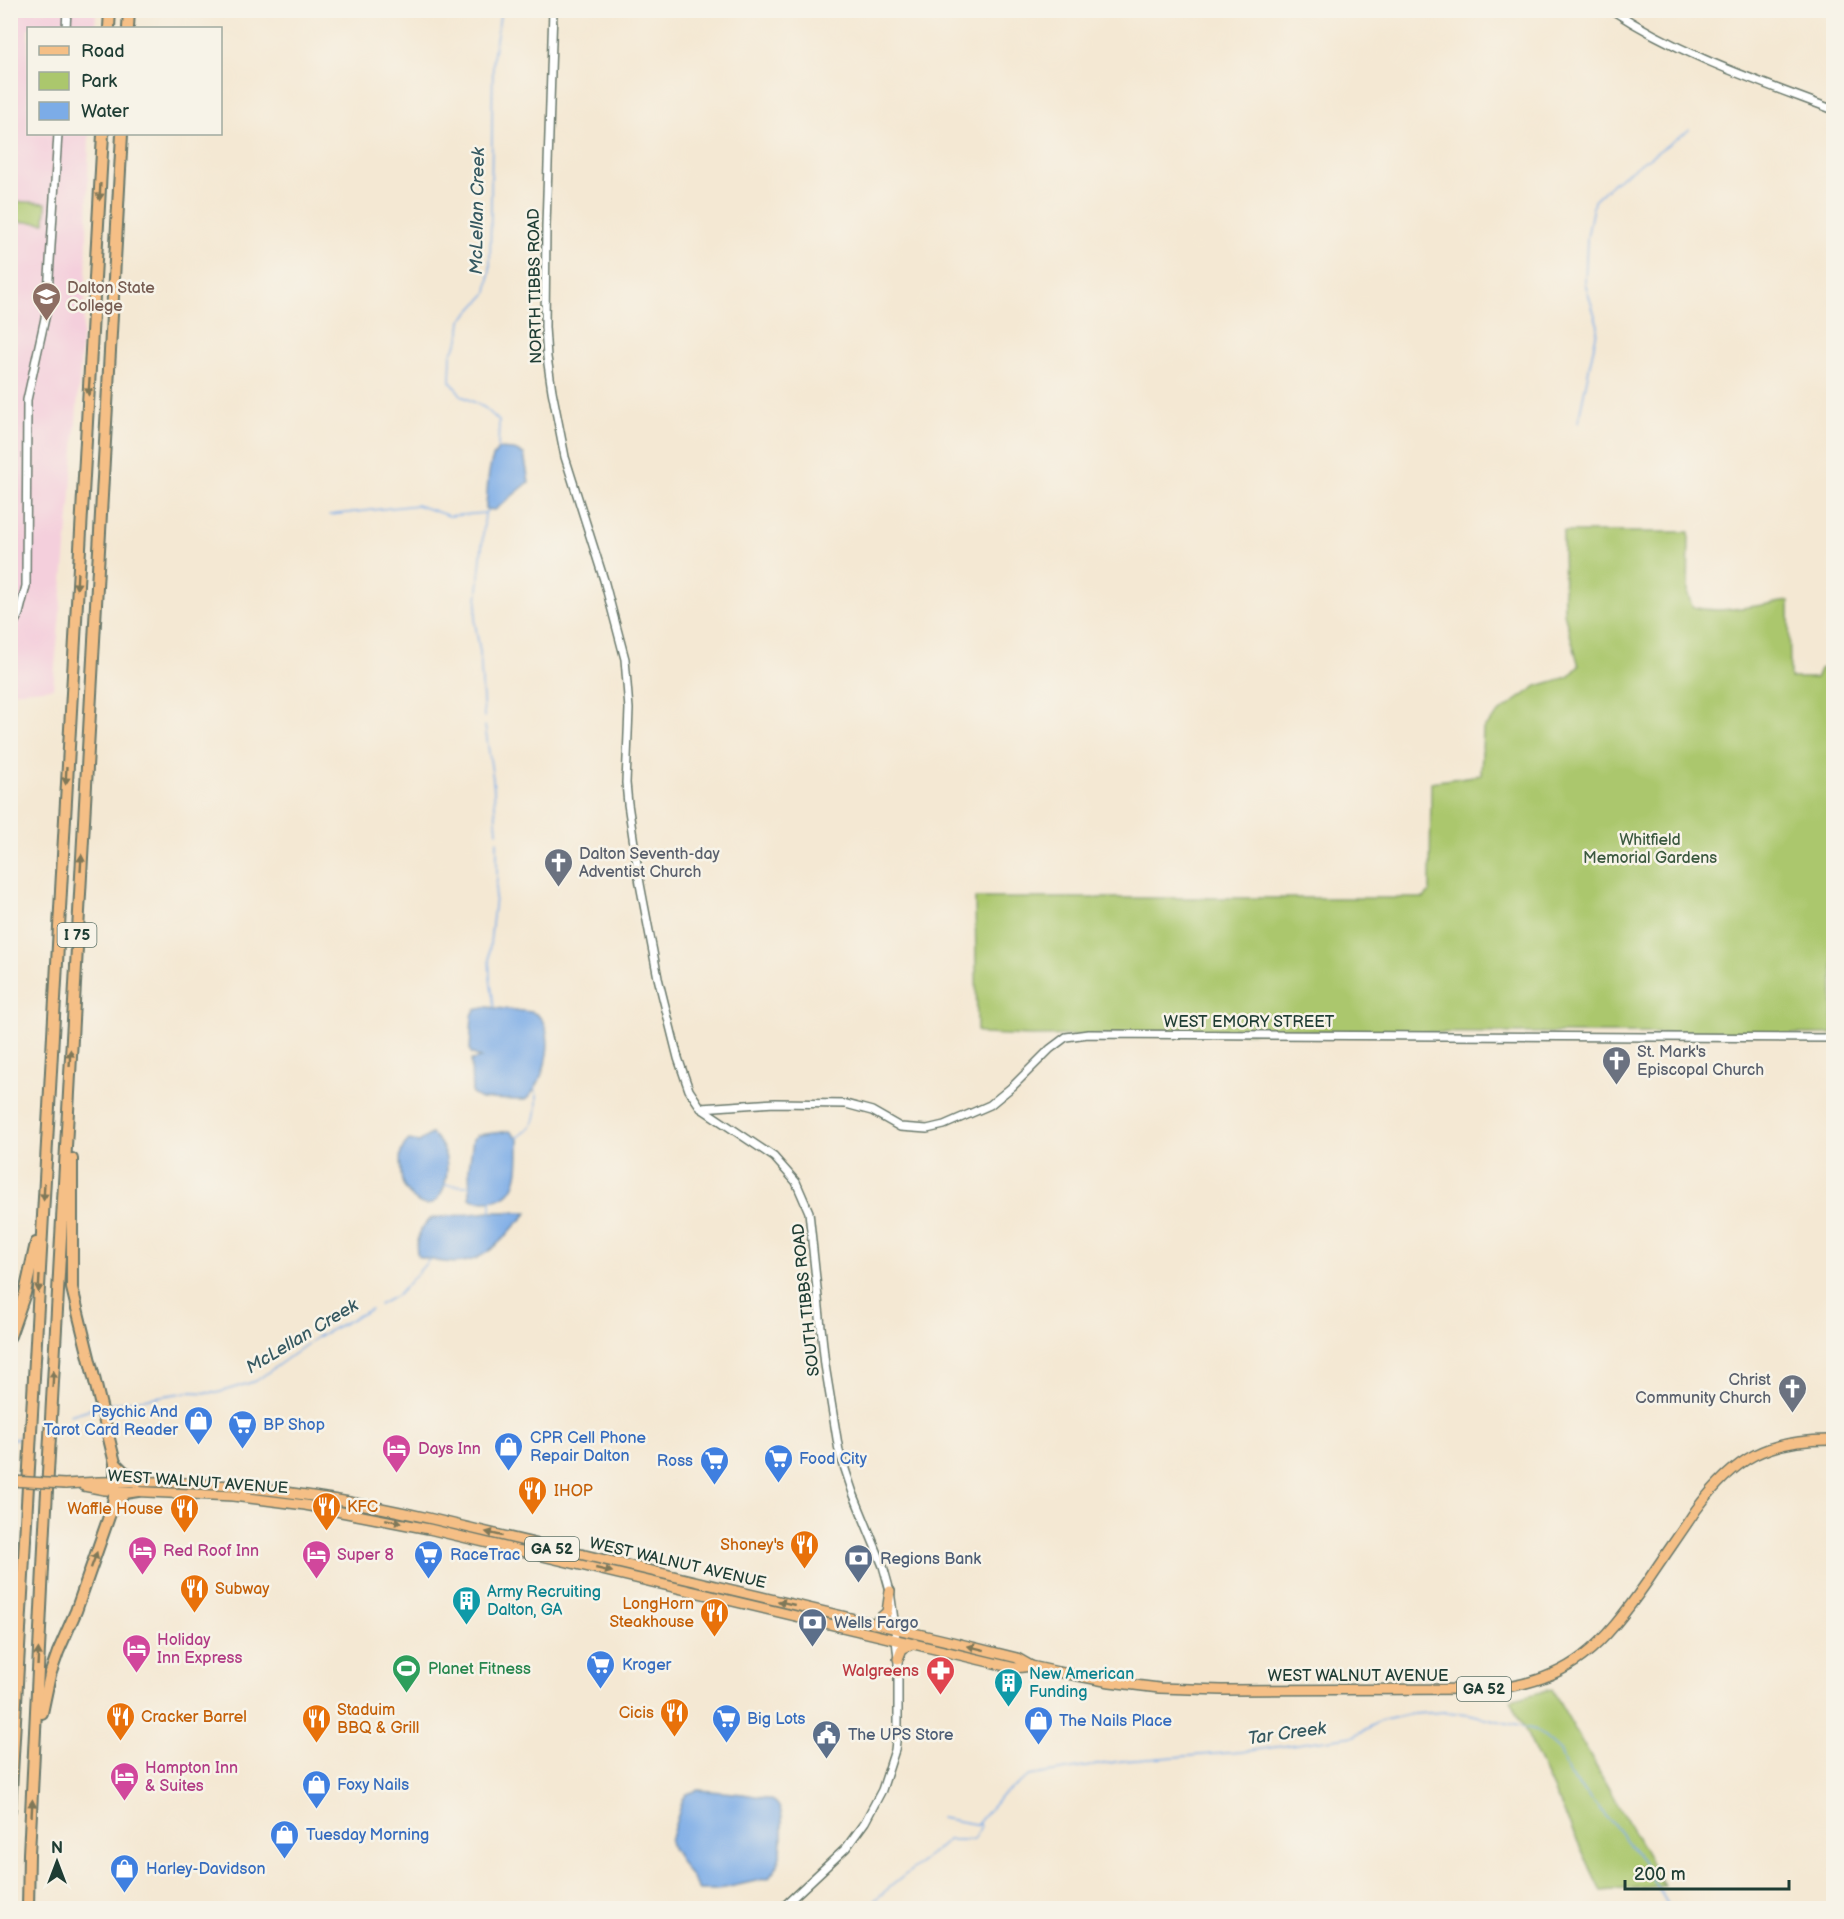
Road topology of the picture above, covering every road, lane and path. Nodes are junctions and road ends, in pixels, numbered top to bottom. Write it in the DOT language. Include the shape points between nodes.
graph roads {
  1 [pos="67,10"];
  2 [pos="110,10"];
  3 [pos="129,10"];
  4 [pos="553,10"];
  5 [pos="1612,10"];
  6 [pos="66,27"];
  7 [pos="109,27"];
  8 [pos="128,27"];
  9 [pos="1833,110"];
  10 [pos="58,135"];
  11 [pos="103,135"];
  12 [pos="122,135"];
  13 [pos="10,631"];
  14 [pos="629,694"];
  15 [pos="1833,1038"];
  16 [pos="68,1095"];
  17 [pos="701,1108"];
  18 [pos="42,1226"];
  19 [pos="10,1336"];
  20 [pos="1833,1440"];
  21 [pos="115,1463"];
  22 [pos="10,1480"];
  23 [pos="115,1485"];
  24 [pos="139,1486"];
  25 [pos="112,1508"];
  26 [pos="890,1591"];
  27 [pos="873,1624"];
  28 [pos="895,1634"];
  29 [pos="914,1643"];
  30 [pos="898,1659"];
  31 [pos="1031,1666"];
  32 [pos="35,1737"];
  33 [pos="10,1810"];
  34 [pos="28,1908"];
  35 [pos="782,1908"];
  1 -- 6 [label="street"];
  2 -- 7 [label="highway"];
  3 -- 8 [label="highway"];
  4 -- 14 [label="street, NORTH TIBBS ROAD" via="546,226 547,357 566,457 620,638"];
  5 -- 9 [label="street" via="1691,54"];
  10 -- 13 [label="street" via="47,309 27,400 26,586"];
  11 -- 18 [label="highway, I 75, one-way"];
  16 -- 12 [label="highway, I 75, one-way"];
  14 -- 17 [label="street, SOUTH TIBBS ROAD" via="626,783 640,884 678,1058 689,1090"];
  15 -- 17 [label="street, WEST EMORY STREET" via="1088,1034 1066,1036 990,1105 927,1129 900,1127 872,1111 846,1104"];
  16 -- 21 [label="highway" via="72,1132 72,1288"];
  32 -- 16 [label="highway, I 75, one-way"];
  17 -- 26 [label="street, SOUTH TIBBS ROAD" via="774,1157 796,1182 809,1212 838,1450"];
  18 -- 19 [label="highway"];
  18 -- 33 [label="highway, I 75, one-way"];
  20 -- 31 [label="main road, WEST WALNUT AVENUE / GA 52" via="1801,1440 1770,1447 1730,1471 1708,1493 1610,1633 1575,1662 1531,1683 1490,1689 1184,1689 1110,1682"];
  21 -- 23 [label="highway"];
  21 -- 24 [label="highway"];
  22 -- 23 [label="main road, WEST WALNUT AVENUE / GA 52, bridge"];
  23 -- 24 [label="main road, WEST WALNUT AVENUE / GA 52"];
  23 -- 25 [label="highway"];
  24 -- 25 [label="highway" via="125,1493"];
  27 -- 24 [label="main road, WEST WALNUT AVENUE / GA 52, one-way" via="379,1508 295,1493 191,1483"];
  24 -- 28 [label="main road, WEST WALNUT AVENUE / GA 52, one-way" via="305,1505 387,1519"];
  32 -- 25 [label="highway, one-way" via="58,1652"];
  26 -- 27 [label="main road" via="887,1612"];
  26 -- 28 [label="street, SOUTH TIBBS ROAD"];
  27 -- 28 [label="main road, WEST WALNUT AVENUE / GA 52"];
  28 -- 29 [label="main road, WEST WALNUT AVENUE / GA 52"];
  28 -- 30 [label="street, SOUTH TIBBS ROAD"];
  31 -- 28 [label="main road, WEST WALNUT AVENUE / GA 52, one-way" via="1017,1658"];
  29 -- 30 [label="main road" via="902,1649"];
  29 -- 31 [label="main road, WEST WALNUT AVENUE / GA 52" via="1015,1668"];
  30 -- 35 [label="street, SOUTH TIBBS ROAD" via="895,1750 882,1790 846,1848"];
  34 -- 32 [label="highway, I 75, one-way"];
}
